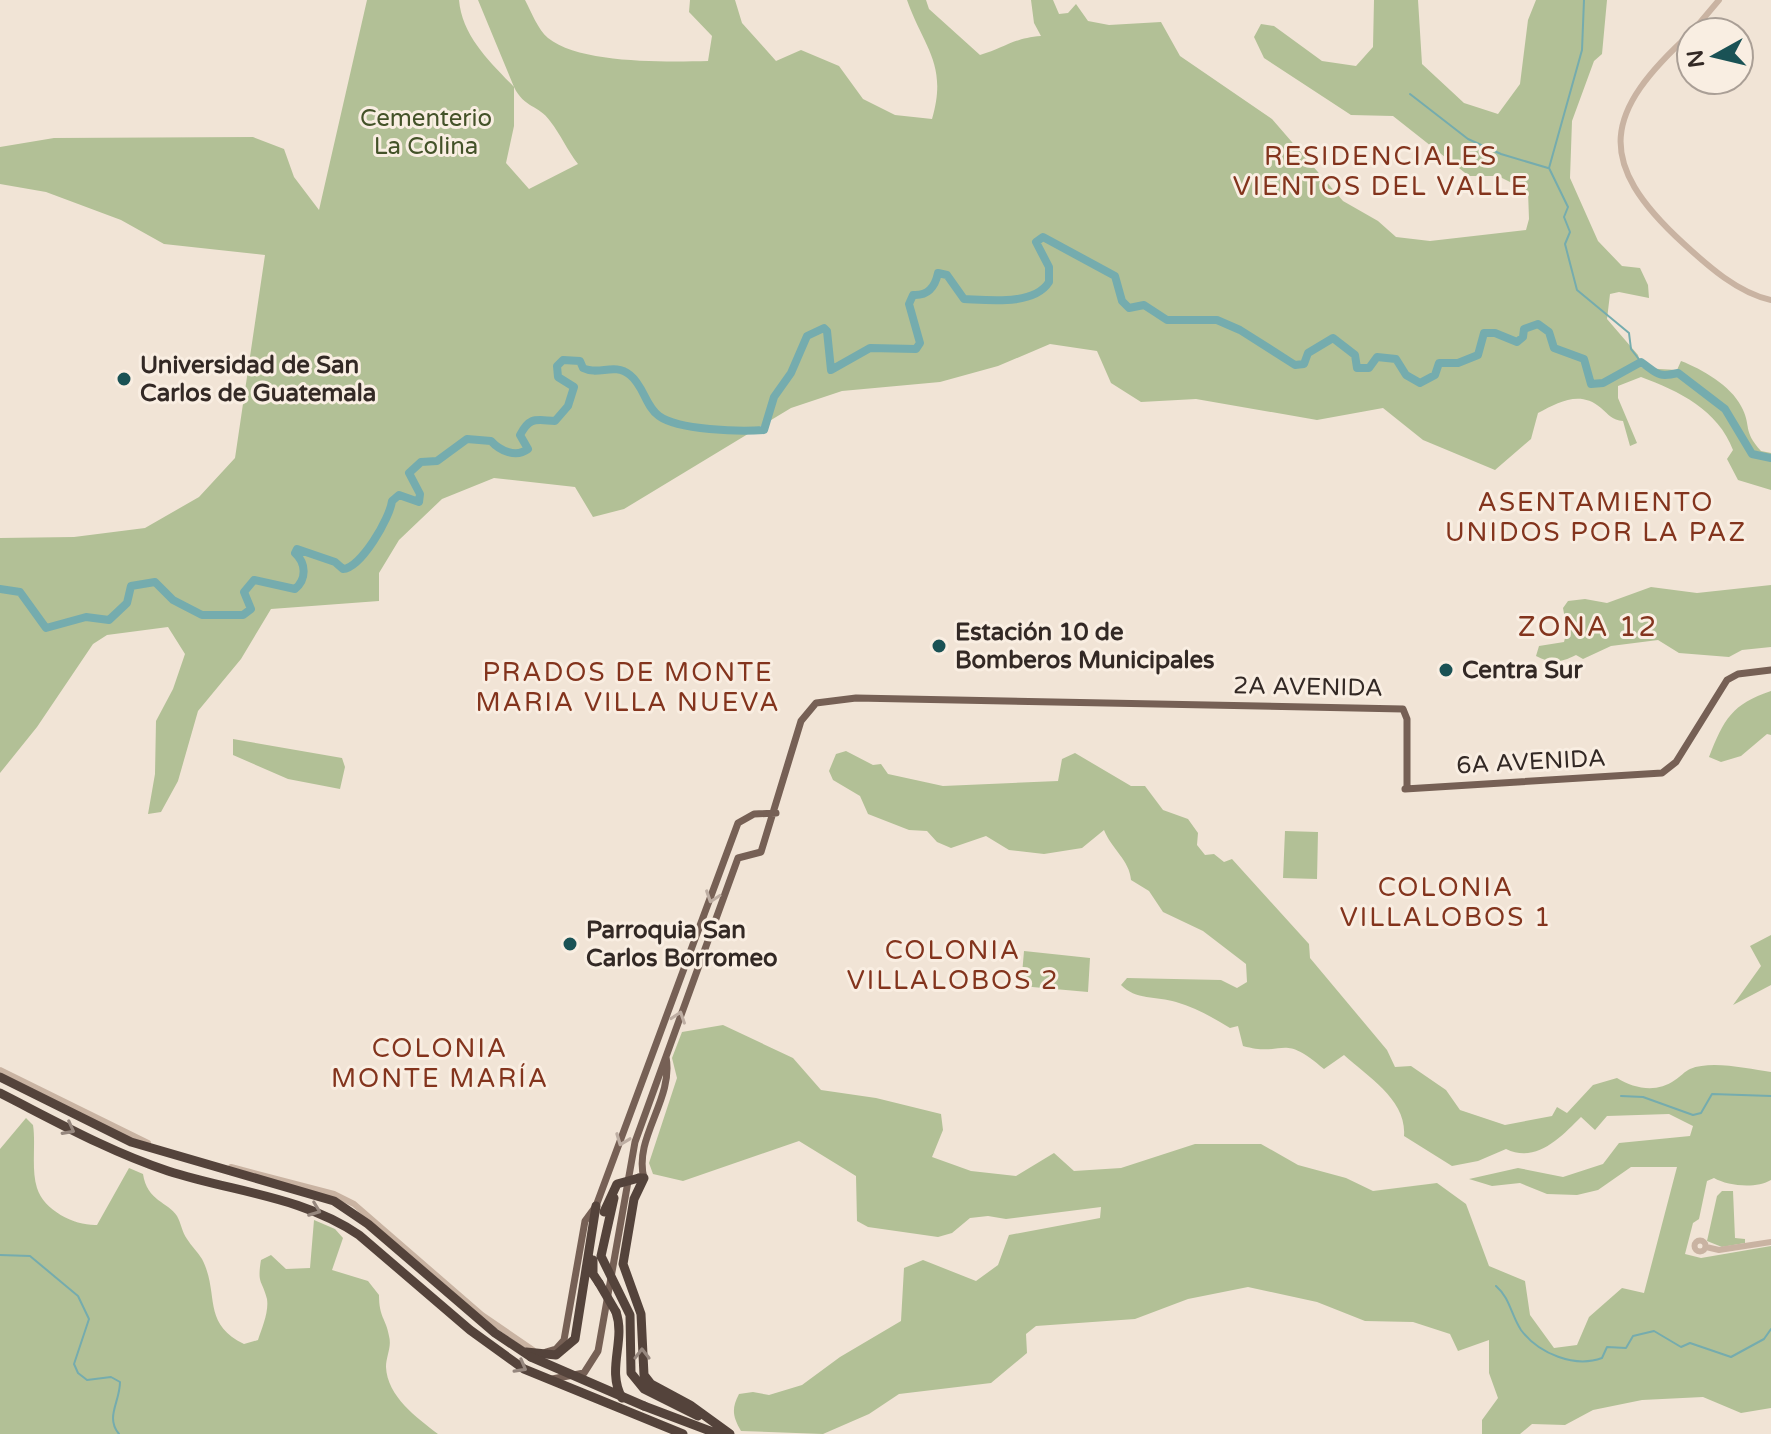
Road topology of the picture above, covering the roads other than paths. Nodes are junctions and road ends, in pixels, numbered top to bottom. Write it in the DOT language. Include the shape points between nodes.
graph roads {
  1 [pos="1719,0"];
  2 [pos="1706,16"];
  3 [pos="1675,48"];
  4 [pos="1771,300"];
  5 [pos="1771,670"];
  6 [pos="1405,789"];
  7 [pos="776,813"];
  8 [pos="666,1055"];
  9 [pos="0,1070"];
  10 [pos="0,1077"];
  11 [pos="0,1093"];
  12 [pos="83,1113"];
  13 [pos="106,1130"];
  14 [pos="641,1181"];
  15 [pos="600,1209"];
  16 [pos="365,1212"];
  17 [pos="368,1224"];
  18 [pos="1771,1242"];
  19 [pos="591,1245"];
  20 [pos="1706,1247"];
  21 [pos="586,1275"];
  22 [pos="611,1279"];
  23 [pos="575,1284"];
  24 [pos="534,1353"];
  25 [pos="631,1373"];
  26 [pos="546,1379"];
  27 [pos="616,1386"];
  28 [pos="632,1413"];
  29 [pos="683,1434"];
  30 [pos="718,1434"];
  31 [pos="727,1434"];
  1 -- 2 [label="street"];
  3 -- 4 [label="street" via="1653,68 1632,99 1622,132 1624,167 1643,201 1687,247 1727,279"];
  5 -- 6 [label="main road, 6A AVENIDA" via="1727,680 1676,762 1662,773"];
  6 -- 7 [label="main road, 2A AVENIDA" via="1407,719 1401,710 834,698 816,703 804,714"];
  8 -- 7 [label="main road, one-way" via="738,858 761,852"];
  7 -- 15 [label="main road, one-way" via="754,814 738,823"];
  8 -- 14 [label="main road" via="669,1075 642,1159"];
  8 -- 22 [label="main road" via="633,1151"];
  9 -- 12 [label="street"];
  10 -- 13 [label="highway"];
  11 -- 26 [label="highway, one-way" via="129,1157 335,1219 503,1356"];
  12 -- 13 [label="highway"];
  12 -- 16 [label="street" via="156,1146 327,1192"];
  13 -- 17 [label="highway" via="159,1152 316,1194"];
  14 -- 15 [label="highway, bridge" via="618,1183"];
  14 -- 22 [label="highway, bridge" via="622,1187 614,1198 601,1251"];
  31 -- 14 [label="highway, one-way" via="644,1375 641,1314 623,1264"];
  15 -- 19 [label="highway"];
  15 -- 23 [label="main road" via="585,1221"];
  16 -- 17 [label="highway"];
  16 -- 24 [label="street" via="482,1315"];
  17 -- 24 [label="highway" via="479,1320"];
  18 -- 20 [label="street" via="1715,1251"];
  19 -- 21 [label="highway"];
  19 -- 27 [label="highway, bridge" via="593,1274 619,1327"];
  21 -- 23 [label="highway"];
  21 -- 24 [label="highway" via="575,1339 559,1354"];
  22 -- 25 [label="highway" via="631,1321"];
  22 -- 26 [label="main road" via="602,1339 591,1366 580,1374"];
  23 -- 24 [label="main road" via="564,1340 556,1349"];
  24 -- 30 [label="highway, bridge" via="644,1406"];
  25 -- 27 [label="highway" via="625,1384"];
  25 -- 31 [label="highway" via="644,1389"];
  26 -- 28 [label="highway"];
  27 -- 28 [label="highway"];
  28 -- 29 [label="highway"];
}
